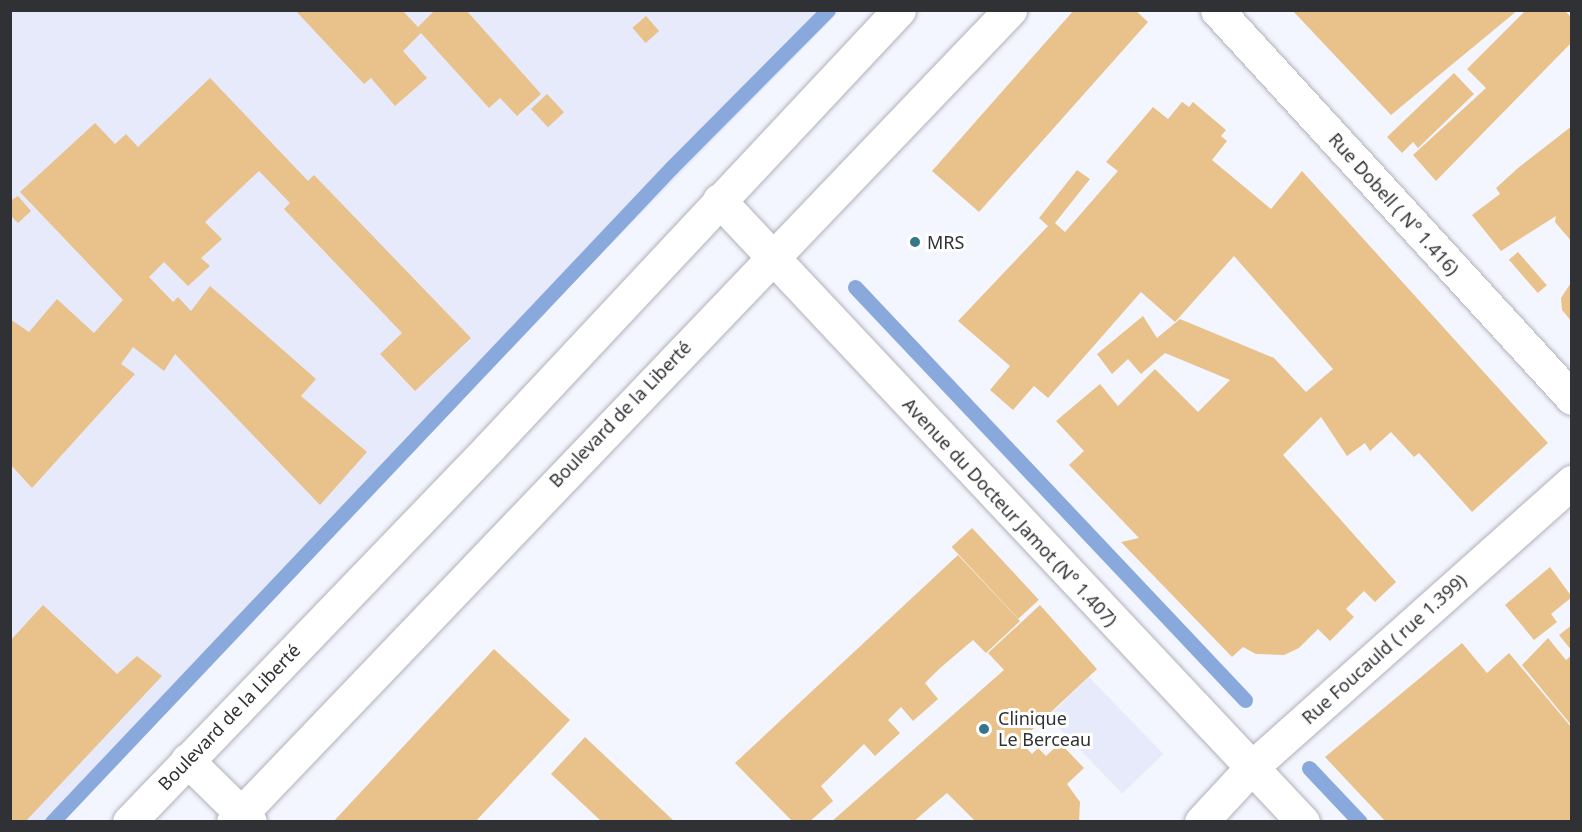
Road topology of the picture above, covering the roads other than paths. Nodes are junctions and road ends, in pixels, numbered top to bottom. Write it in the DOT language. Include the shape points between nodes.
graph roads {
  1 [pos="899,10"];
  2 [pos="1010,10"];
  3 [pos="1217,10"];
  4 [pos="719,200"];
  5 [pos="769,257"];
  6 [pos="1572,398"];
  7 [pos="1572,482"];
  8 [pos="187,760"];
  9 [pos="1252,767"];
  10 [pos="241,819"];
  11 [pos="129,822"];
  12 [pos="1201,822"];
  13 [pos="1303,822"];
  1 -- 4 [label="main road, Boulevard de la Liberté"];
  2 -- 5 [label="main road, Boulevard de la Liberté"];
  3 -- 6 [label="main road, Rue Dobell ( N° 1.416)"];
  4 -- 5 [label="main road, Avenue du Docteur Jamot (N° 1.407)"];
  4 -- 8 [label="main road, Boulevard de la Liberté" via="489,448"];
  5 -- 9 [label="main road, Avenue du Docteur Jamot (N° 1.407)"];
  5 -- 10 [label="main road, Boulevard de la Liberté"];
  7 -- 9 [label="main road, Rue Foucauld ( rue 1.399)"];
  8 -- 10 [label="main road"];
  8 -- 11 [label="main road, Boulevard de la Liberté"];
  9 -- 12 [label="main road, Rue Foucauld ( rue 1.399)"];
  9 -- 13 [label="main road, Avenue du Docteur Jamot (N° 1.407)"];
}
